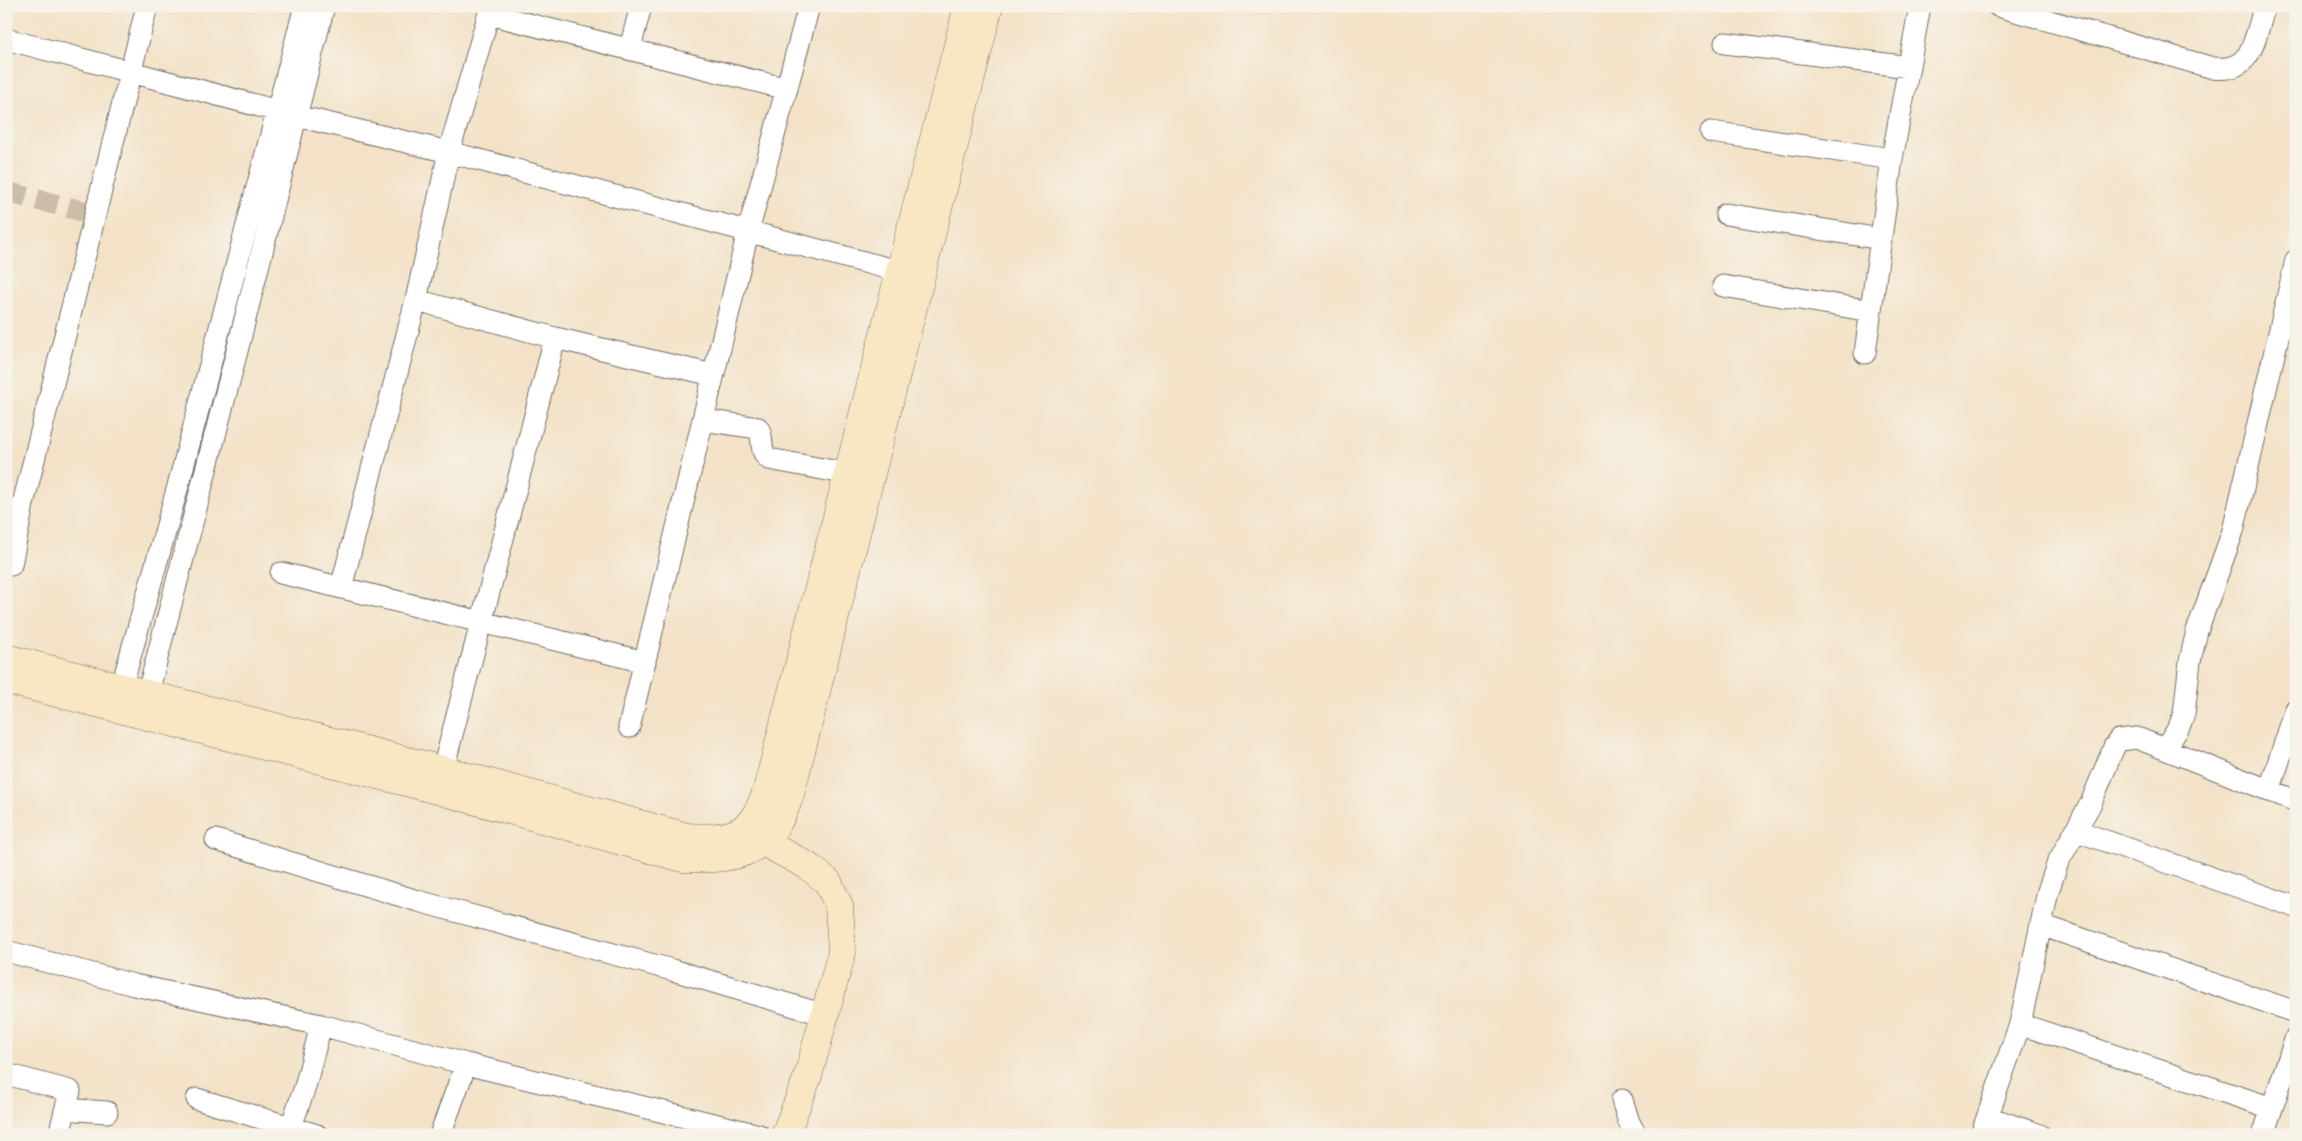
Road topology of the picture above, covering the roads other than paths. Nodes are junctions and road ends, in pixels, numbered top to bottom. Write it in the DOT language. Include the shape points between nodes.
graph roads {
  1 [pos="147,6"];
  2 [pos="305,6"];
  3 [pos="324,6"];
  4 [pos="640,6"];
  5 [pos="809,6"];
  6 [pos="968,6"];
  7 [pos="989,6"];
  8 [pos="1920,6"];
  9 [pos="1998,6"];
  10 [pos="2265,6"];
  11 [pos="490,10"];
  12 [pos="6,39"];
  13 [pos="1725,43"];
  14 [pos="630,48"];
  15 [pos="1909,67"];
  16 [pos="130,71"];
  17 [pos="787,89"];
  18 [pos="287,112"];
  19 [pos="1711,132"];
  20 [pos="449,152"];
  21 [pos="1892,158"];
  22 [pos="1726,214"];
  23 [pos="748,232"];
  24 [pos="1881,239"];
  25 [pos="2296,260"];
  26 [pos="911,274"];
  27 [pos="1723,286"];
  28 [pos="416,300"];
  29 [pos="1871,311"];
  30 [pos="555,338"];
  31 [pos="1865,353"];
  32 [pos="713,375"];
  33 [pos="702,420"];
  34 [pos="849,474"];
  35 [pos="15,502"];
  36 [pos="11,565"];
  37 [pos="281,573"];
  38 [pos="341,588"];
  39 [pos="480,622"];
  40 [pos="6,658"];
  41 [pos="645,662"];
  42 [pos="6,680"];
  43 [pos="118,698"];
  44 [pos="144,704"];
  45 [pos="2296,709"];
  46 [pos="629,727"];
  47 [pos="2165,749"];
  48 [pos="440,780"];
  49 [pos="2269,790"];
  50 [pos="2296,801"];
  51 [pos="2077,831"];
  52 [pos="756,834"];
  53 [pos="216,840"];
  54 [pos="2296,907"];
  55 [pos="2041,925"];
  56 [pos="6,951"];
  57 [pos="2296,1012"];
  58 [pos="825,1015"];
  59 [pos="2020,1024"];
  60 [pos="321,1025"];
  61 [pos="2295,1042"];
  62 [pos="466,1064"];
  63 [pos="6,1074"];
  64 [pos="197,1099"];
  65 [pos="1622,1100"];
  66 [pos="66,1107"];
  67 [pos="2272,1108"];
  68 [pos="107,1112"];
  69 [pos="1984,1126"];
  70 [pos="290,1131"];
  71 [pos="59,1135"];
  72 [pos="317,1135"];
  73 [pos="440,1135"];
  74 [pos="759,1135"];
  75 [pos="785,1135"];
  76 [pos="1636,1135"];
  77 [pos="2040,1135"];
  78 [pos="2263,1135"];
  1 -- 16 [label="street"];
  2 -- 18 [label="street"];
  3 -- 18 [label="street"];
  4 -- 14 [label="street"];
  5 -- 17 [label="street"];
  6 -- 26 [label="street"];
  7 -- 26 [label="street"];
  8 -- 15 [label="street"];
  9 -- 10 [label="street" via="2228,70 2239,66 2248,57"];
  11 -- 14 [label="street"];
  11 -- 20 [label="street"];
  12 -- 16 [label="street"];
  13 -- 15 [label="street"];
  14 -- 17 [label="street"];
  15 -- 21 [label="street"];
  16 -- 18 [label="street"];
  16 -- 35 [label="street"];
  17 -- 23 [label="street"];
  18 -- 20 [label="street"];
  18 -- 43 [label="street"];
  18 -- 44 [label="street"];
  19 -- 21 [label="street"];
  20 -- 23 [label="street"];
  20 -- 28 [label="street"];
  21 -- 24 [label="street"];
  22 -- 24 [label="street"];
  23 -- 26 [label="street"];
  23 -- 32 [label="street"];
  24 -- 29 [label="street"];
  25 -- 47 [label="street" via="2233,531 2197,631 2184,714"];
  26 -- 34 [label="street"];
  26 -- 52 [label="street" via="791,791 777,827"];
  27 -- 29 [label="street"];
  28 -- 30 [label="street"];
  28 -- 38 [label="street"];
  29 -- 31 [label="street"];
  30 -- 32 [label="street"];
  30 -- 39 [label="street"];
  32 -- 33 [label="street"];
  33 -- 34 [label="street" via="758,428 764,456 769,459"];
  33 -- 41 [label="street"];
  34 -- 52 [label="street"];
  35 -- 36 [label="street"];
  37 -- 38 [label="street"];
  38 -- 39 [label="street"];
  39 -- 41 [label="street"];
  39 -- 48 [label="street"];
  40 -- 43 [label="street"];
  41 -- 46 [label="street"];
  42 -- 43 [label="street"];
  43 -- 44 [label="street"];
  44 -- 48 [label="street"];
  45 -- 49 [label="street"];
  47 -- 49 [label="street"];
  47 -- 51 [label="street" via="2137,738 2120,740"];
  48 -- 52 [label="street" via="687,837 710,839"];
  49 -- 50 [label="street"];
  51 -- 54 [label="street"];
  51 -- 55 [label="street" via="2058,862"];
  52 -- 58 [label="street" via="828,882 839,906 842,952"];
  53 -- 58 [label="street" via="418,901"];
  55 -- 57 [label="street"];
  55 -- 59 [label="street"];
  56 -- 60 [label="street" via="134,985"];
  58 -- 75 [label="street" via="808,1076"];
  59 -- 67 [label="street"];
  59 -- 69 [label="street"];
  60 -- 62 [label="street"];
  60 -- 70 [label="street"];
  61 -- 67 [label="street"];
  62 -- 73 [label="street"];
  62 -- 74 [label="street"];
  63 -- 66 [label="street" via="70,1091"];
  64 -- 70 [label="street"];
  65 -- 76 [label="street"];
  66 -- 68 [label="street"];
  66 -- 71 [label="street"];
  67 -- 78 [label="street"];
  69 -- 77 [label="street"];
  70 -- 72 [label="street"];
}
